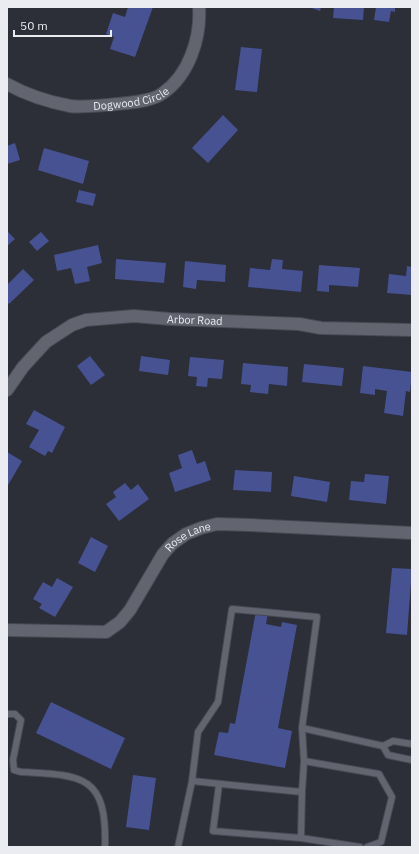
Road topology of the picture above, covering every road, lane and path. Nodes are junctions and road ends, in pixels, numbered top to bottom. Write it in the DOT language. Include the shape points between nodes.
graph roads {
  1 [pos="199,7"];
  2 [pos="7,84"];
  3 [pos="412,330"];
  4 [pos="7,390"];
  5 [pos="412,533"];
  6 [pos="7,630"];
  7 [pos="7,714"];
  8 [pos="302,728"];
  9 [pos="412,744"];
  10 [pos="383,746"];
  11 [pos="412,760"];
  12 [pos="304,761"];
  13 [pos="192,781"];
  14 [pos="219,785"];
  15 [pos="302,792"];
  16 [pos="301,838"];
  17 [pos="105,847"];
  18 [pos="178,847"];
  19 [pos="360,847"];
  20 [pos="367,847"];
  1 -- 2 [label="street, Dogwood Circle" via="197,34 186,67 162,94 146,100 71,106 32,95"];
  3 -- 4 [label="street, Arbor Road" via="321,328 299,324 134,316 86,320 72,325 46,342 23,367"];
  5 -- 6 [label="street, Rose Lane" via="217,524 186,534 173,543 163,554 130,610 120,622 106,632"];
  7 -- 17 [label="lane" via="15,714 21,720 13,760 14,770 64,774 94,787 104,811"];
  8 -- 10 [label="lane"];
  8 -- 12 [label="lane"];
  8 -- 13 [label="lane" via="317,617 232,609 218,702 198,732"];
  9 -- 10 [label="lane" via="393,741"];
  10 -- 11 [label="lane" via="388,755"];
  12 -- 15 [label="lane"];
  12 -- 20 [label="lane" via="379,774 392,797 381,842"];
  13 -- 14 [label="lane"];
  13 -- 18 [label="lane"];
  14 -- 15 [label="lane"];
  14 -- 16 [label="lane" via="213,831"];
  15 -- 16 [label="lane"];
  16 -- 19 [label="lane"];
}
